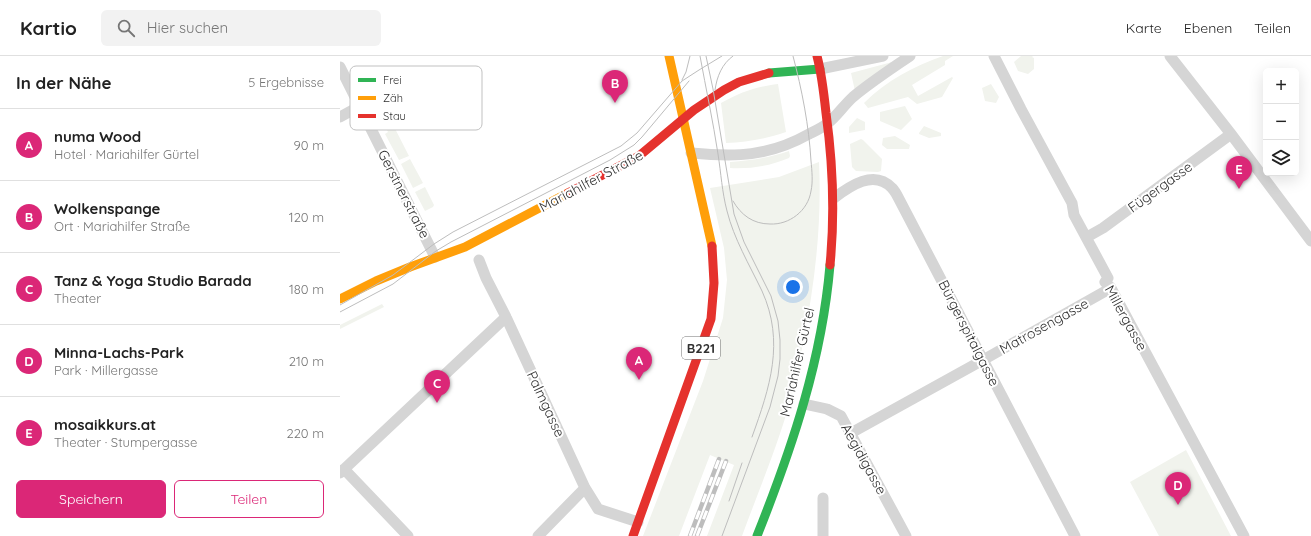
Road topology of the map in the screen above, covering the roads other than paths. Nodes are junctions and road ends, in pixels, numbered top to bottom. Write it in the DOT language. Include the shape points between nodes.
graph roads {
  1 [pos="669,56"];
  2 [pos="817,56"];
  3 [pos="883,56"];
  4 [pos="910,56"];
  5 [pos="994,56"];
  6 [pos="1170,56"];
  7 [pos="340,67"];
  8 [pos="820,69"];
  9 [pos="350,86"];
  10 [pos="350,111"];
  11 [pos="340,116"];
  12 [pos="684,119"];
  13 [pos="827,124"];
  14 [pos="372,130"];
  15 [pos="1231,134"];
  16 [pos="691,153"];
  17 [pos="834,198"];
  18 [pos="1087,237"];
  19 [pos="1311,241"];
  20 [pos="436,257"];
  21 [pos="480,260"];
  22 [pos="1111,288"];
  23 [pos="340,299"];
  24 [pos="506,317"];
  25 [pos="983,360"];
  26 [pos="804,404"];
  27 [pos="851,433"];
  28 [pos="342,471"];
  29 [pos="585,488"];
  30 [pos="823,498"];
  31 [pos="638,522"];
  32 [pos="408,536"];
  33 [pos="538,536"];
  34 [pos="633,536"];
  35 [pos="757,536"];
  36 [pos="823,536"];
  37 [pos="906,536"];
  38 [pos="1075,536"];
  39 [pos="1244,536"];
  1 -- 12 [label="main road, B221"];
  2 -- 8 [label="main road, Mariahilfer Gürtel"];
  3 -- 8 [label="street, Mariahilfer Straße"];
  4 -- 13 [label="street" via="871,83"];
  5 -- 18 [label="street, Millergasse"];
  6 -- 15 [label="street"];
  7 -- 9 [label="street, Gerstnerstraße"];
  8 -- 12 [label="main road, Mariahilfer Straße" via="769,73 745,79 723,90"];
  8 -- 13 [label="main road, Mariahilfer Gürtel"];
  10 -- 11 [label="street"];
  12 -- 16 [label="main road, B221"];
  12 -- 20 [label="main road, Mariahilfer Straße" via="639,156 465,247"];
  13 -- 16 [label="street" via="788,145 760,153 724,156"];
  13 -- 17 [label="main road, Mariahilfer Gürtel"];
  14 -- 20 [label="street, Gerstnerstraße"];
  15 -- 18 [label="street, Fügergasse"];
  15 -- 19 [label="street"];
  16 -- 31 [label="main road, B221" via="712,246 715,277 711,319"];
  17 -- 25 [label="street, Bürgerspitalgasse" via="865,180 884,182 892,188"];
  17 -- 26 [label="main road, Mariahilfer Gürtel" via="833,238 826,296"];
  18 -- 22 [label="street, Millergasse" via="1108,278 1105,282"];
  20 -- 23 [label="main road, Mariahilfer Straße" via="376,281"];
  21 -- 24 [label="street, Palmgasse" via="486,278"];
  22 -- 25 [label="street, Matrosengasse"];
  22 -- 39 [label="street, Millergasse"];
  24 -- 28 [label="street"];
  24 -- 29 [label="street, Palmgasse"];
  25 -- 27 [label="street, Matrosengasse"];
  25 -- 38 [label="street, Bürgerspitalgasse"];
  26 -- 27 [label="street, Aegidigasse" via="827,409 841,416"];
  26 -- 35 [label="main road, Mariahilfer Gürtel"];
  27 -- 37 [label="street, Aegidigasse"];
  28 -- 32 [label="street"];
  29 -- 31 [label="street, Palmgasse" via="598,509"];
  29 -- 33 [label="street"];
  30 -- 36 [label="street"];
  31 -- 34 [label="main road, B221"];
}
